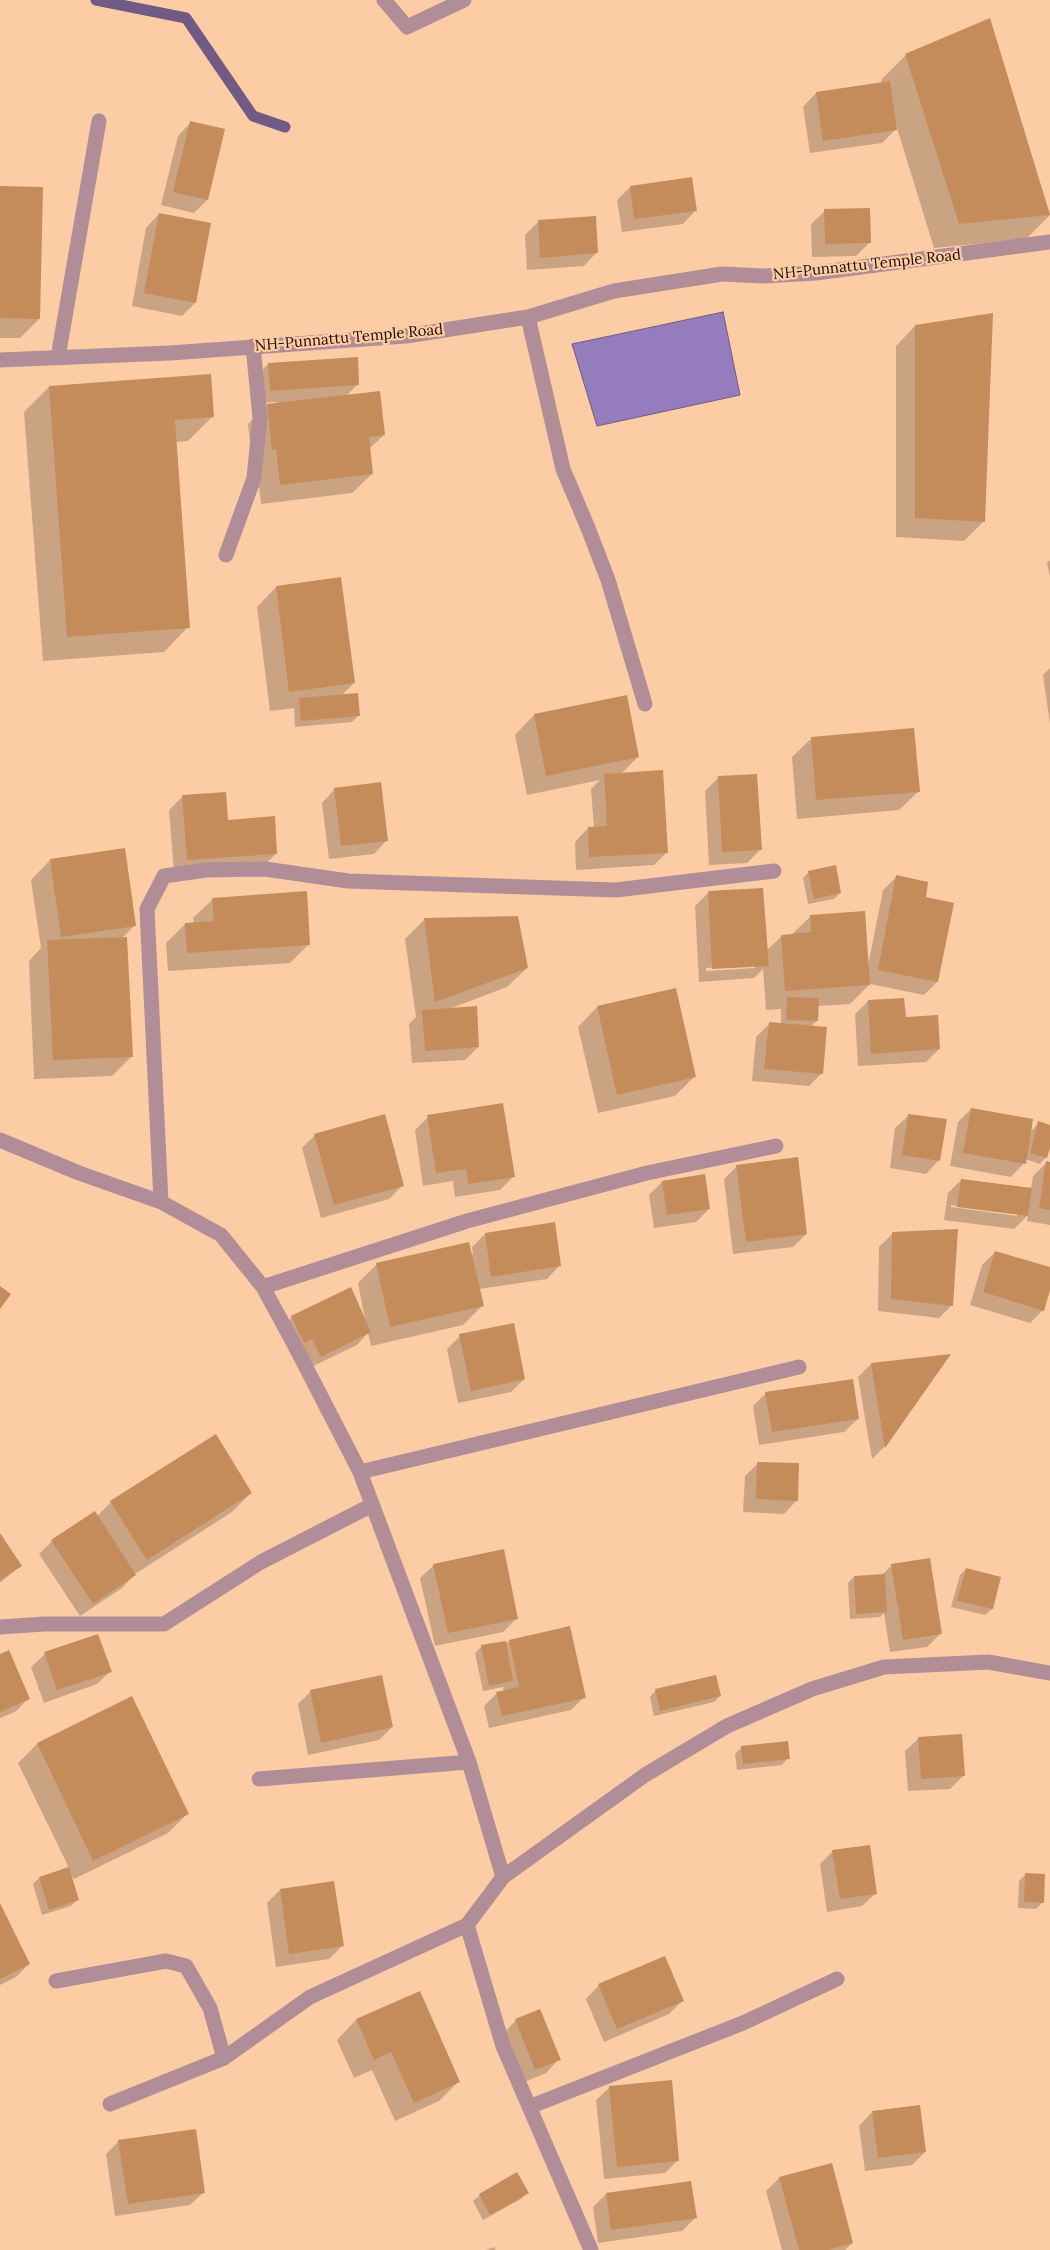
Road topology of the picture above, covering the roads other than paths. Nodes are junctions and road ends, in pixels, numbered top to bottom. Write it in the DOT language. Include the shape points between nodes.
graph roads {
  1 [pos="384,0"];
  2 [pos="464,0"];
  3 [pos="99,121"];
  4 [pos="1050,242"];
  5 [pos="528,318"];
  6 [pos="254,346"];
  7 [pos="58,357"];
  8 [pos="0,360"];
  9 [pos="226,555"];
  10 [pos="645,704"];
  11 [pos="774,871"];
  12 [pos="0,1140"];
  13 [pos="776,1146"];
  14 [pos="161,1202"];
  15 [pos="263,1287"];
  16 [pos="799,1367"];
  17 [pos="360,1472"];
  18 [pos="372,1505"];
  19 [pos="0,1627"];
  20 [pos="1050,1673"];
  21 [pos="469,1762"];
  22 [pos="258,1779"];
  23 [pos="502,1877"];
  24 [pos="467,1925"];
  25 [pos="837,1980"];
  26 [pos="56,1981"];
  27 [pos="224,2058"];
  28 [pos="110,2104"];
  29 [pos="529,2107"];
  30 [pos="591,2250"];
  1 -- 2 [label="street" via="407,27"];
  3 -- 7 [label="street"];
  4 -- 5 [label="street, NH-Punnattu Temple Road" via="816,273 722,274 614,290"];
  5 -- 6 [label="street, NH-Punnattu Temple Road" via="406,336"];
  5 -- 10 [label="street" via="562,470 608,580"];
  6 -- 7 [label="street, NH-Punnattu Temple Road"];
  6 -- 9 [label="street" via="260,418 254,478"];
  7 -- 8 [label="street, NH-Punnattu Temple Road"];
  11 -- 14 [label="street" via="616,890 348,881 265,869 206,870 164,876 147,909"];
  12 -- 14 [label="street" via="78,1173"];
  13 -- 15 [label="street" via="647,1173 477,1219"];
  14 -- 15 [label="street" via="220,1236"];
  15 -- 17 [label="street"];
  16 -- 17 [label="street"];
  17 -- 18 [label="street"];
  18 -- 19 [label="street" via="262,1562 164,1624"];
  18 -- 21 [label="street"];
  20 -- 23 [label="street" via="988,1662 884,1667 812,1689 727,1726 645,1775"];
  21 -- 22 [label="street"];
  21 -- 23 [label="street"];
  23 -- 24 [label="street"];
  24 -- 27 [label="street" via="310,1997"];
  24 -- 29 [label="street" via="503,2046"];
  25 -- 29 [label="street" via="743,2023"];
  26 -- 27 [label="street" via="166,1960 186,1966 210,2008"];
  27 -- 28 [label="street"];
  29 -- 30 [label="street"];
}
